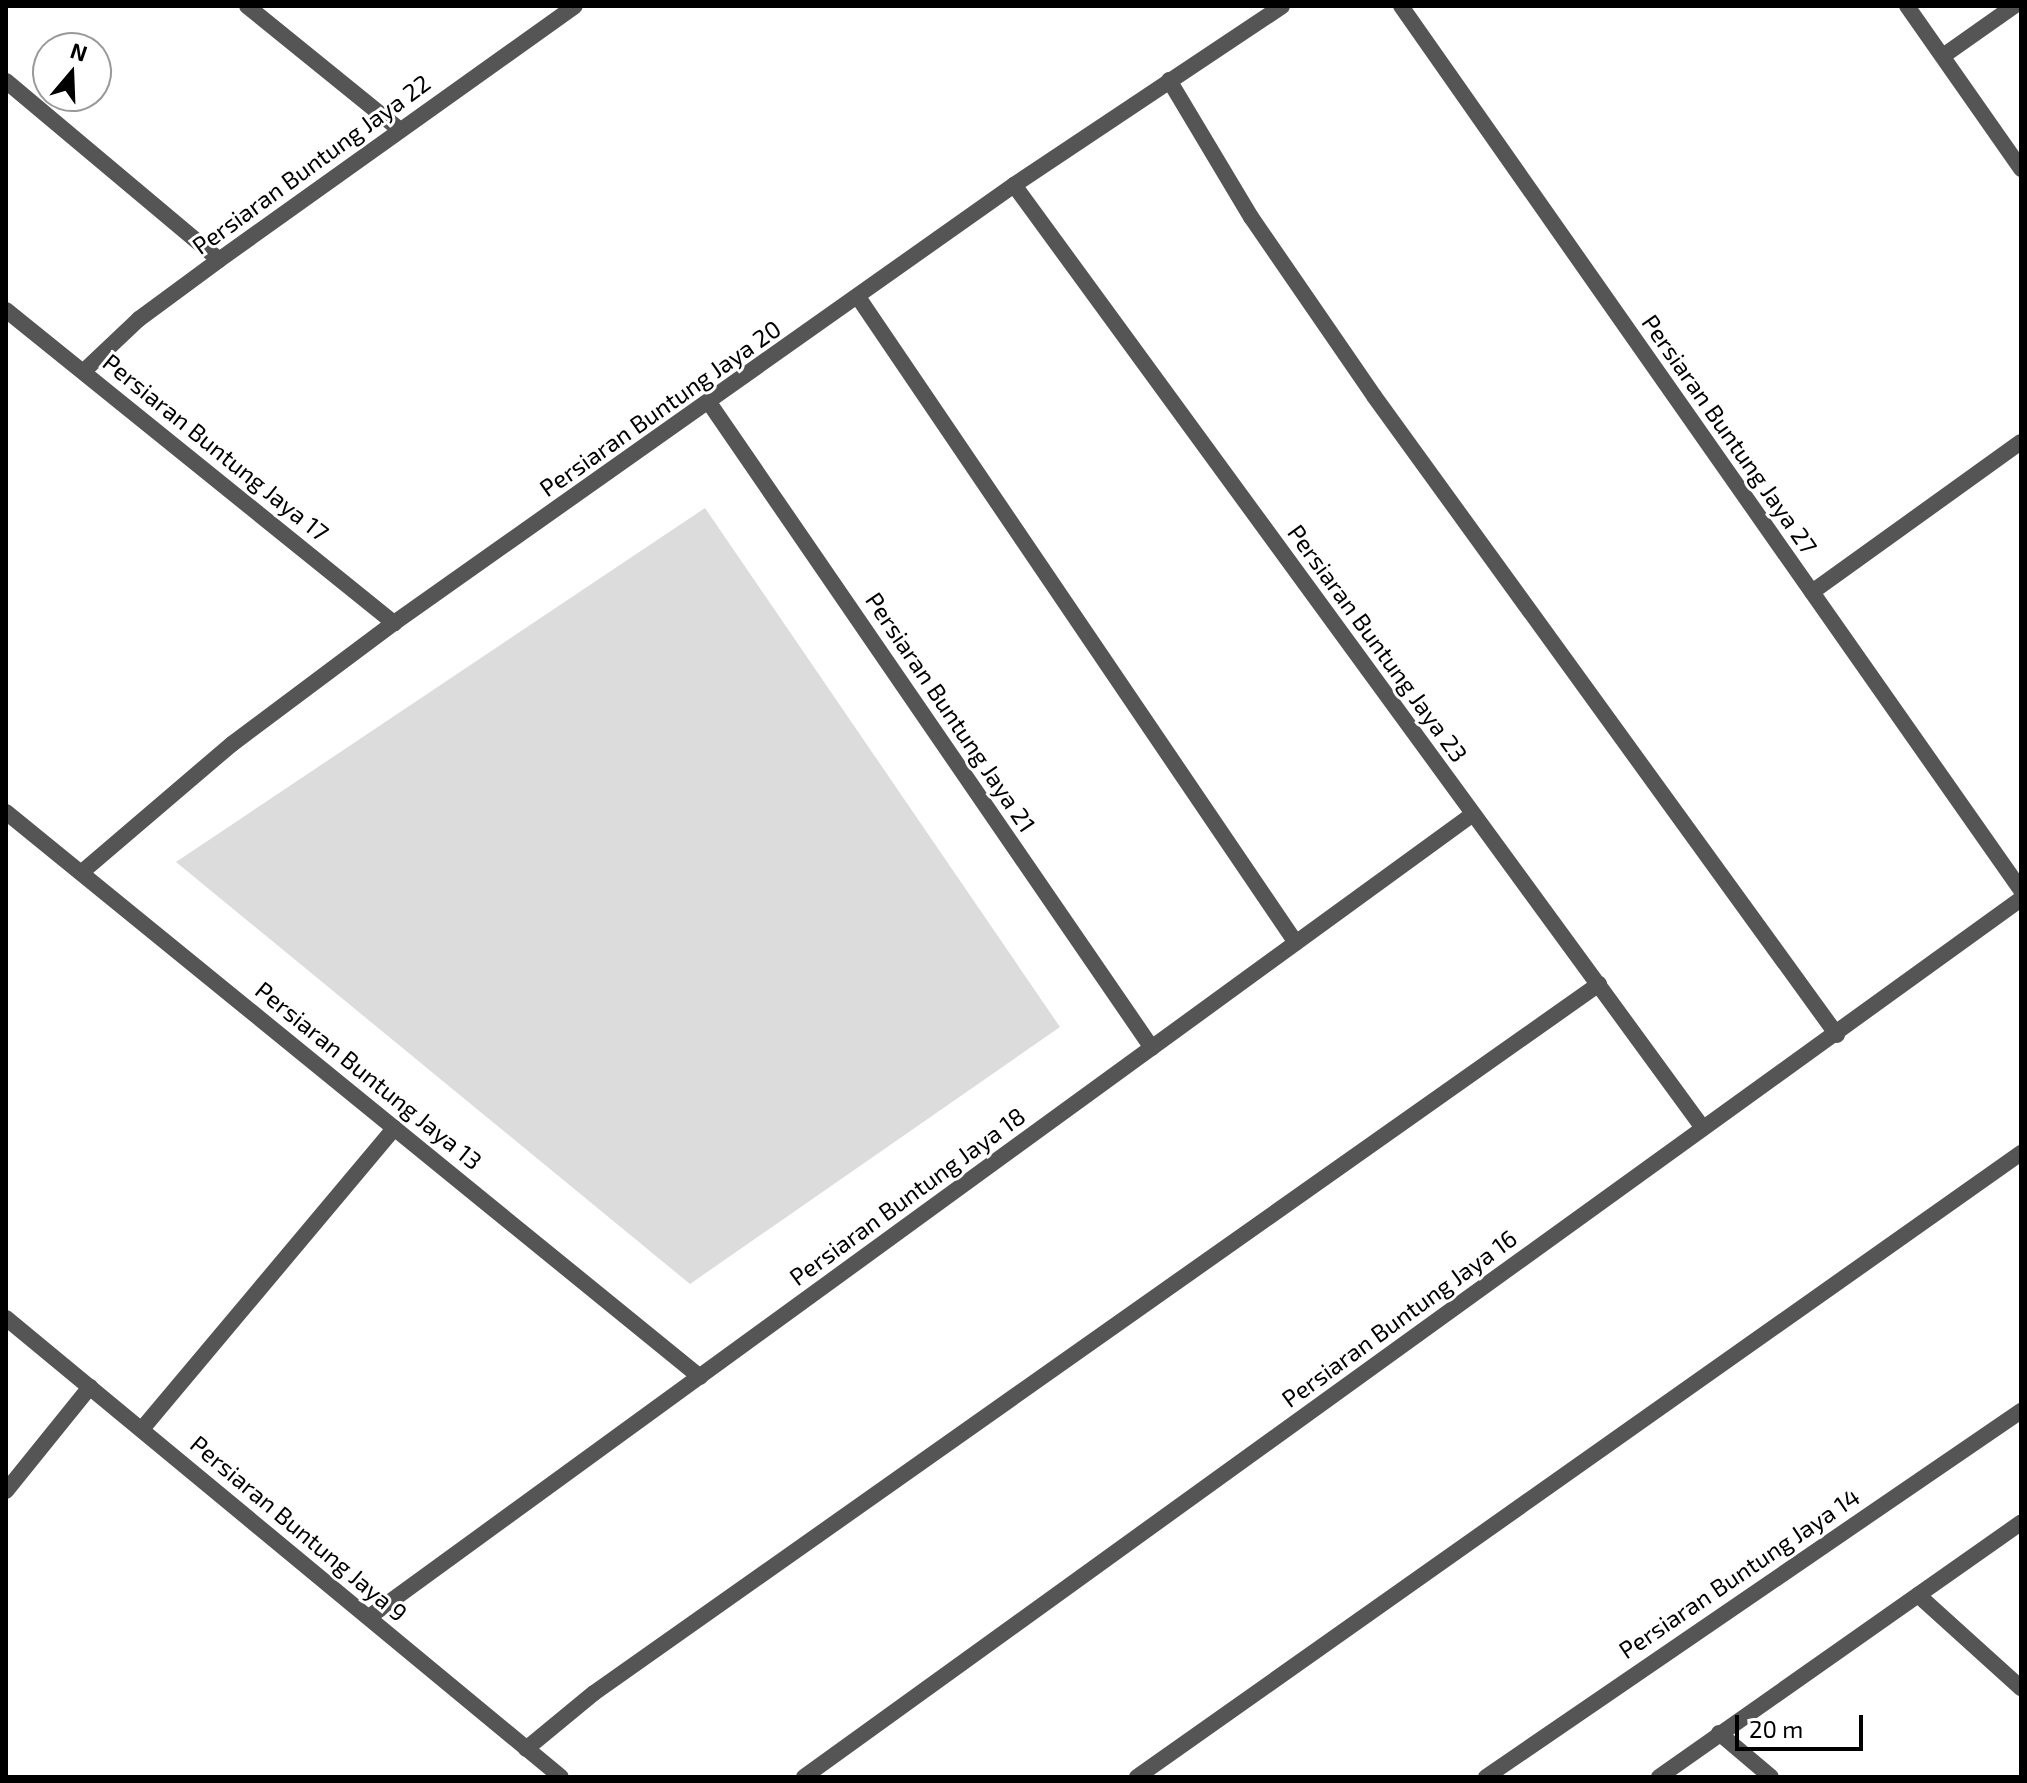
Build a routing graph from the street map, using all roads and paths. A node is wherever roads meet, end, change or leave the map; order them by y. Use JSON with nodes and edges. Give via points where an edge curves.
{"nodes":[{"id":1,"x":247,"y":6,"type":"edge"},
{"id":2,"x":575,"y":6,"type":"edge"},
{"id":3,"x":1282,"y":6,"type":"edge"},
{"id":4,"x":1401,"y":6,"type":"edge"},
{"id":5,"x":1907,"y":6,"type":"edge"},
{"id":6,"x":2014,"y":6,"type":"edge"},
{"id":7,"x":1943,"y":56,"type":"junction"},
{"id":8,"x":1169,"y":80,"type":"junction"},
{"id":9,"x":6,"y":81,"type":"edge"},
{"id":10,"x":400,"y":130,"type":"junction"},
{"id":11,"x":2021,"y":169,"type":"edge"},
{"id":12,"x":1014,"y":185,"type":"junction"},
{"id":13,"x":219,"y":260,"type":"junction"},
{"id":14,"x":858,"y":297,"type":"junction"},
{"id":15,"x":6,"y":310,"type":"edge"},
{"id":16,"x":84,"y":371,"type":"junction"},
{"id":17,"x":710,"y":404,"type":"junction"},
{"id":18,"x":2021,"y":442,"type":"edge"},
{"id":19,"x":1812,"y":592,"type":"junction"},
{"id":20,"x":394,"y":623,"type":"junction"},
{"id":21,"x":6,"y":812,"type":"edge"},
{"id":22,"x":1473,"y":814,"type":"junction"},
{"id":23,"x":82,"y":872,"type":"junction"},
{"id":24,"x":2021,"y":890,"type":"edge"},
{"id":25,"x":2021,"y":899,"type":"edge"},
{"id":26,"x":1296,"y":943,"type":"junction"},
{"id":27,"x":1599,"y":984,"type":"junction"},
{"id":28,"x":1837,"y":1035,"type":"junction"},
{"id":29,"x":1152,"y":1048,"type":"junction"},
{"id":30,"x":395,"y":1128,"type":"junction"},
{"id":31,"x":1703,"y":1128,"type":"junction"},
{"id":32,"x":2021,"y":1153,"type":"edge"},
{"id":33,"x":6,"y":1318,"type":"edge"},
{"id":34,"x":700,"y":1377,"type":"junction"},
{"id":35,"x":90,"y":1387,"type":"junction"},
{"id":36,"x":2021,"y":1411,"type":"edge"},
{"id":37,"x":142,"y":1429,"type":"junction"},
{"id":38,"x":6,"y":1491,"type":"edge"},
{"id":39,"x":2021,"y":1523,"type":"edge"},
{"id":40,"x":1918,"y":1595,"type":"junction"},
{"id":41,"x":369,"y":1617,"type":"junction"},
{"id":42,"x":2021,"y":1688,"type":"edge"},
{"id":43,"x":1719,"y":1733,"type":"junction"},
{"id":44,"x":526,"y":1749,"type":"junction"},
{"id":45,"x":561,"y":1777,"type":"edge"},
{"id":46,"x":804,"y":1777,"type":"edge"},
{"id":47,"x":1137,"y":1777,"type":"edge"},
{"id":48,"x":1486,"y":1777,"type":"edge"},
{"id":49,"x":1659,"y":1777,"type":"edge"},
{"id":50,"x":1771,"y":1777,"type":"edge"}],
"edges":[{"from":1,"to":10,"type":"street"},
{"from":2,"to":10,"type":"street","name":"Persiaran Buntung Jaya 22"},
{"from":3,"to":8,"type":"street","name":"Persiaran Buntung Jaya 20"},
{"from":4,"to":19,"type":"street","name":"Persiaran Buntung Jaya 27"},
{"from":5,"to":7,"type":"street"},
{"from":6,"to":7,"type":"street"},
{"from":7,"to":11,"type":"street"},
{"from":8,"to":12,"type":"street","name":"Persiaran Buntung Jaya 20"},
{"from":8,"to":28,"type":"street","via":[[1251,217],[1374,396]]},
{"from":9,"to":13,"type":"street"},
{"from":10,"to":13,"type":"street","name":"Persiaran Buntung Jaya 22"},
{"from":12,"to":14,"type":"street","name":"Persiaran Buntung Jaya 20"},
{"from":12,"to":22,"type":"street","name":"Persiaran Buntung Jaya 23"},
{"from":13,"to":16,"type":"street","name":"Persiaran Buntung Jaya 22","via":[[139,319]]},
{"from":14,"to":17,"type":"street","name":"Persiaran Buntung Jaya 20"},
{"from":14,"to":26,"type":"street"},
{"from":15,"to":16,"type":"street","name":"Persiaran Buntung Jaya 17"},
{"from":16,"to":20,"type":"street","name":"Persiaran Buntung Jaya 17"},
{"from":17,"to":20,"type":"street","name":"Persiaran Buntung Jaya 20"},
{"from":17,"to":29,"type":"street","name":"Persiaran Buntung Jaya 21"},
{"from":18,"to":19,"type":"street"},
{"from":19,"to":24,"type":"street","name":"Persiaran Buntung Jaya 27"},
{"from":20,"to":23,"type":"street","name":"Persiaran Buntung Jaya 20","via":[[232,744]]},
{"from":21,"to":23,"type":"street","name":"Persiaran Buntung Jaya 13"},
{"from":22,"to":26,"type":"street","name":"Persiaran Buntung Jaya 18"},
{"from":22,"to":27,"type":"street","name":"Persiaran Buntung Jaya 23"},
{"from":23,"to":30,"type":"street","name":"Persiaran Buntung Jaya 13"},
{"from":25,"to":28,"type":"street","name":"Persiaran Buntung Jaya 16"},
{"from":26,"to":29,"type":"street","name":"Persiaran Buntung Jaya 18"},
{"from":27,"to":31,"type":"street","name":"Persiaran Buntung Jaya 23"},
{"from":27,"to":44,"type":"street","via":[[594,1693]]},
{"from":28,"to":31,"type":"street","name":"Persiaran Buntung Jaya 16"},
{"from":29,"to":34,"type":"street","name":"Persiaran Buntung Jaya 18"},
{"from":30,"to":34,"type":"street","name":"Persiaran Buntung Jaya 13"},
{"from":30,"to":37,"type":"street"},
{"from":31,"to":46,"type":"street","name":"Persiaran Buntung Jaya 16"},
{"from":32,"to":47,"type":"street"},
{"from":33,"to":35,"type":"street","name":"Persiaran Buntung Jaya 9"},
{"from":34,"to":41,"type":"street","name":"Persiaran Buntung Jaya 18"},
{"from":35,"to":37,"type":"street","name":"Persiaran Buntung Jaya 9"},
{"from":35,"to":38,"type":"street"},
{"from":36,"to":48,"type":"street","name":"Persiaran Buntung Jaya 14"},
{"from":37,"to":41,"type":"street","name":"Persiaran Buntung Jaya 9"},
{"from":39,"to":40,"type":"street"},
{"from":40,"to":42,"type":"street"},
{"from":40,"to":43,"type":"street"},
{"from":41,"to":44,"type":"street","name":"Persiaran Buntung Jaya 9"},
{"from":43,"to":49,"type":"street"},
{"from":43,"to":50,"type":"street"},
{"from":44,"to":45,"type":"street","name":"Persiaran Buntung Jaya 9"}]}
